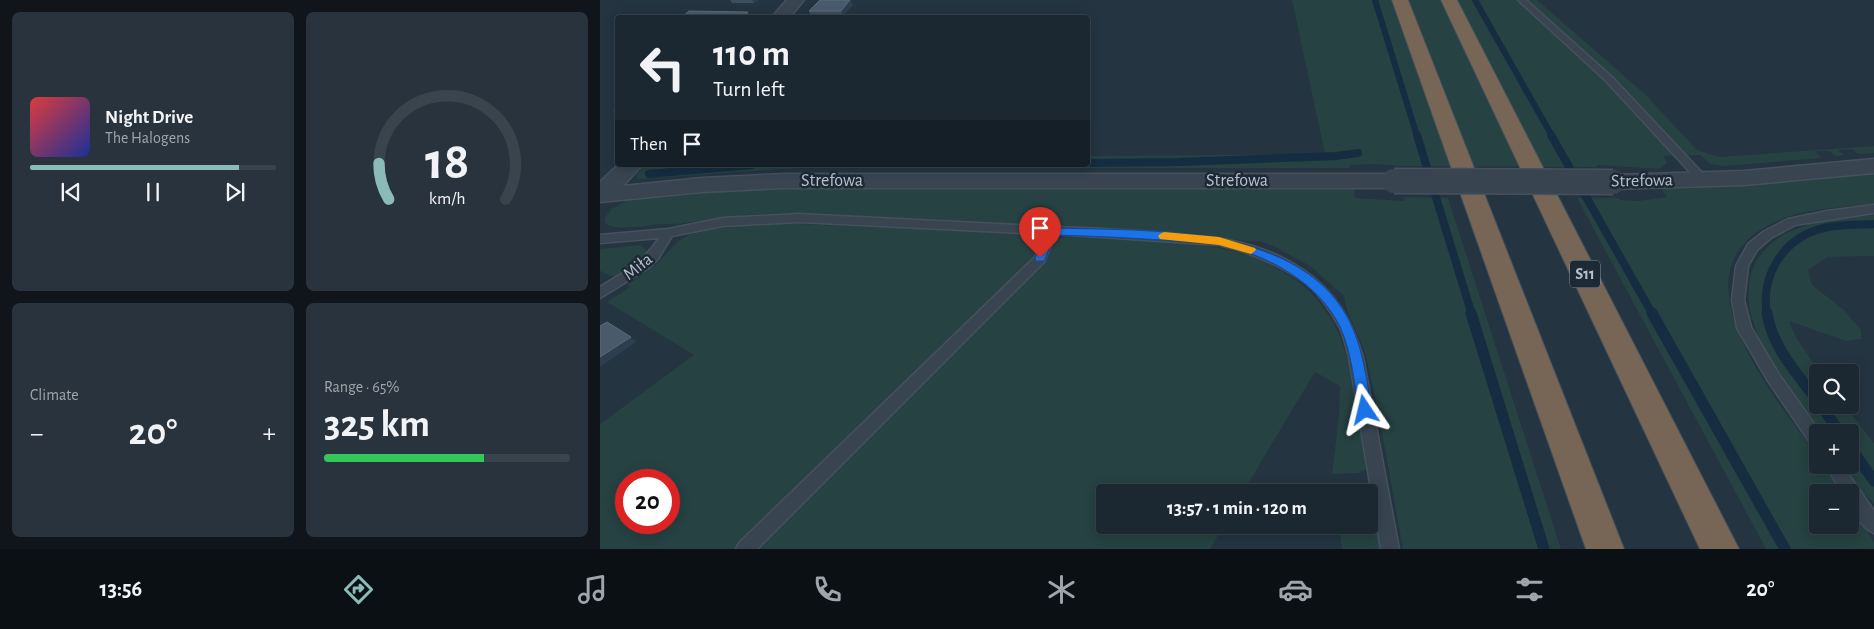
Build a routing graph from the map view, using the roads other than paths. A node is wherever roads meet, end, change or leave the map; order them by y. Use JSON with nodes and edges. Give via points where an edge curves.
{"nodes":[{"id":1,"x":796,"y":0,"type":"edge"},
{"id":2,"x":1400,"y":0,"type":"edge"},
{"id":3,"x":1449,"y":0,"type":"edge"},
{"id":4,"x":1522,"y":0,"type":"edge"},
{"id":5,"x":782,"y":15,"type":"edge"},
{"id":6,"x":1874,"y":166,"type":"edge"},
{"id":7,"x":629,"y":167,"type":"edge"},
{"id":8,"x":1703,"y":180,"type":"junction"},
{"id":9,"x":600,"y":195,"type":"edge"},
{"id":10,"x":1874,"y":209,"type":"edge"},
{"id":11,"x":1051,"y":231,"type":"junction"},
{"id":12,"x":668,"y":233,"type":"junction"},
{"id":13,"x":600,"y":239,"type":"edge"},
{"id":14,"x":600,"y":293,"type":"edge"},
{"id":15,"x":1809,"y":429,"type":"edge"},
{"id":16,"x":1840,"y":474,"type":"edge"},
{"id":17,"x":1874,"y":525,"type":"edge"},
{"id":18,"x":745,"y":549,"type":"edge"},
{"id":19,"x":1390,"y":549,"type":"edge"},
{"id":20,"x":1605,"y":549,"type":"edge"},
{"id":21,"x":1720,"y":549,"type":"edge"}],
"edges":[{"from":1,"to":5,"type":"street"},
{"from":2,"to":20,"type":"highway"},
{"from":3,"to":21,"type":"highway","number":"S11"},
{"from":4,"to":8,"type":"lane","via":[[1609,79]]},
{"from":6,"to":8,"type":"street","name":"Strefowa"},
{"from":7,"to":9,"type":"street"},
{"from":8,"to":9,"type":"street","name":"Strefowa","bridge":true,"via":[[784,181]]},
{"from":10,"to":15,"type":"lane","via":[[1792,222],[1752,247],[1742,266],[1738,300],[1744,328],[1772,377]]},
{"from":11,"to":12,"type":"lane","via":[[799,218],[723,222]]},
{"from":11,"to":18,"type":"lane","via":[[1040,258]]},
{"from":11,"to":19,"type":"lane","via":[[1219,241],[1241,246],[1273,260],[1297,272],[1322,291],[1347,328],[1356,356]]},
{"from":12,"to":13,"type":"lane"},
{"from":12,"to":14,"type":"lane","name":"Miła","via":[[645,264]]},
{"from":16,"to":17,"type":"lane"}]}
